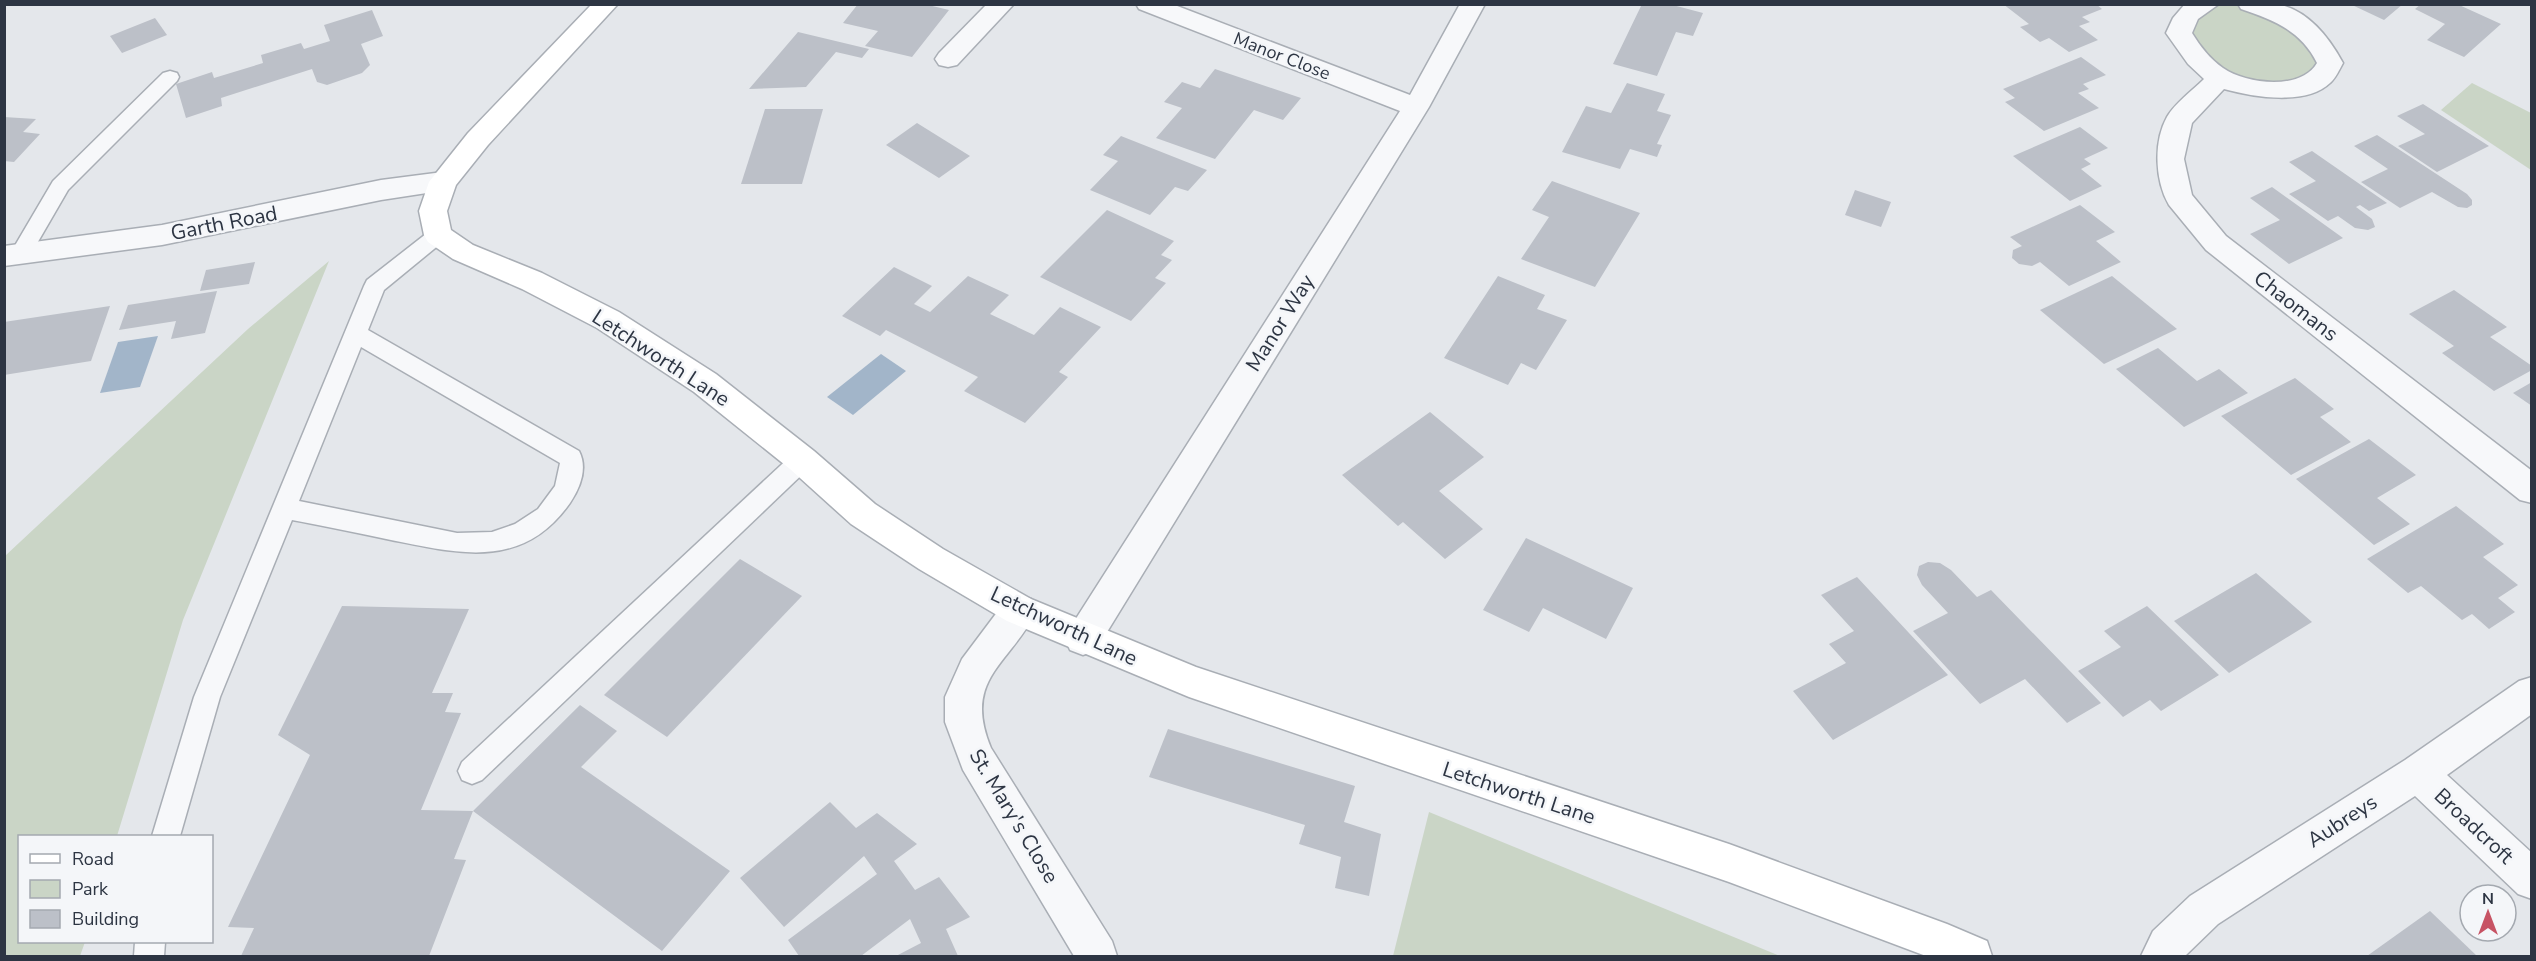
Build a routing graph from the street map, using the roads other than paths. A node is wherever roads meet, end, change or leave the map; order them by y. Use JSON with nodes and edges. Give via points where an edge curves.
{"nodes":[{"id":1,"x":606,"y":4,"type":"edge"},
{"id":2,"x":1002,"y":4,"type":"edge"},
{"id":3,"x":1148,"y":4,"type":"edge"},
{"id":4,"x":1473,"y":4,"type":"edge"},
{"id":5,"x":2207,"y":4,"type":"edge"},
{"id":6,"x":2250,"y":4,"type":"edge"},
{"id":7,"x":948,"y":59,"type":"dead end"},
{"id":8,"x":170,"y":77,"type":"dead end"},
{"id":9,"x":2220,"y":78,"type":"junction"},
{"id":10,"x":1416,"y":107,"type":"junction"},
{"id":11,"x":443,"y":182,"type":"junction"},
{"id":12,"x":438,"y":236,"type":"junction"},
{"id":13,"x":13,"y":255,"type":"edge"},
{"id":14,"x":356,"y":334,"type":"junction"},
{"id":15,"x":802,"y":460,"type":"junction"},
{"id":16,"x":2532,"y":490,"type":"edge"},
{"id":17,"x":285,"y":508,"type":"junction"},
{"id":18,"x":1018,"y":610,"type":"junction"},
{"id":19,"x":1083,"y":639,"type":"junction"},
{"id":20,"x":2532,"y":693,"type":"edge"},
{"id":21,"x":472,"y":771,"type":"dead end"},
{"id":22,"x":2418,"y":773,"type":"junction"},
{"id":23,"x":167,"y":835,"type":"edge"},
{"id":24,"x":2532,"y":880,"type":"edge"},
{"id":25,"x":1096,"y":957,"type":"edge"},
{"id":26,"x":1972,"y":957,"type":"edge"},
{"id":27,"x":2161,"y":957,"type":"edge"}],
"edges":[{"from":1,"to":11,"type":"street","via":[[478,139]]},
{"from":2,"to":7,"type":"street"},
{"from":3,"to":10,"type":"street","name":"Manor Close"},
{"from":4,"to":10,"type":"street","name":"Manor Way"},
{"from":5,"to":9,"type":"street","via":[[2196,7],[2185,17],[2179,33],[2194,56]]},
{"from":6,"to":9,"type":"street","via":[[2306,28],[2321,43],[2330,63],[2319,79],[2300,87],[2273,90]]},
{"from":8,"to":13,"type":"lane","via":[[60,186]]},
{"from":9,"to":16,"type":"street","name":"Chaomans","via":[[2179,120],[2170,159],[2179,198],[2216,243]]},
{"from":10,"to":19,"type":"street","name":"Manor Way"},
{"from":11,"to":12,"type":"street","via":[[433,211]]},
{"from":11,"to":13,"type":"street","name":"Garth Road","via":[[381,190],[162,236]]},
{"from":12,"to":14,"type":"lane","via":[[375,286]]},
{"from":12,"to":15,"type":"street","name":"Letchworth Lane","via":[[463,252],[532,281],[608,320],[705,383]]},
{"from":14,"to":17,"type":"lane"},
{"from":14,"to":17,"type":"lane","via":[[571,458],[566,489],[547,516],[523,532],[492,542],[457,543]]},
{"from":15,"to":18,"type":"street","name":"Letchworth Lane","via":[[863,514]]},
{"from":15,"to":21,"type":"lane"},
{"from":17,"to":23,"type":"lane","via":[[207,698]]},
{"from":18,"to":19,"type":"street","name":"Letchworth Lane"},
{"from":18,"to":25,"type":"street","name":"St. Mary's Close","via":[[964,693],[966,734],[976,758]]},
{"from":19,"to":26,"type":"street","name":"Letchworth Lane","via":[[1189,681],[1730,863],[1947,944]]},
{"from":20,"to":22,"type":"street","name":"Aubreys"},
{"from":22,"to":24,"type":"street","name":"Broadcroft"},
{"from":22,"to":27,"type":"street","name":"Aubreys","via":[[2204,910],[2167,945]]}]}
